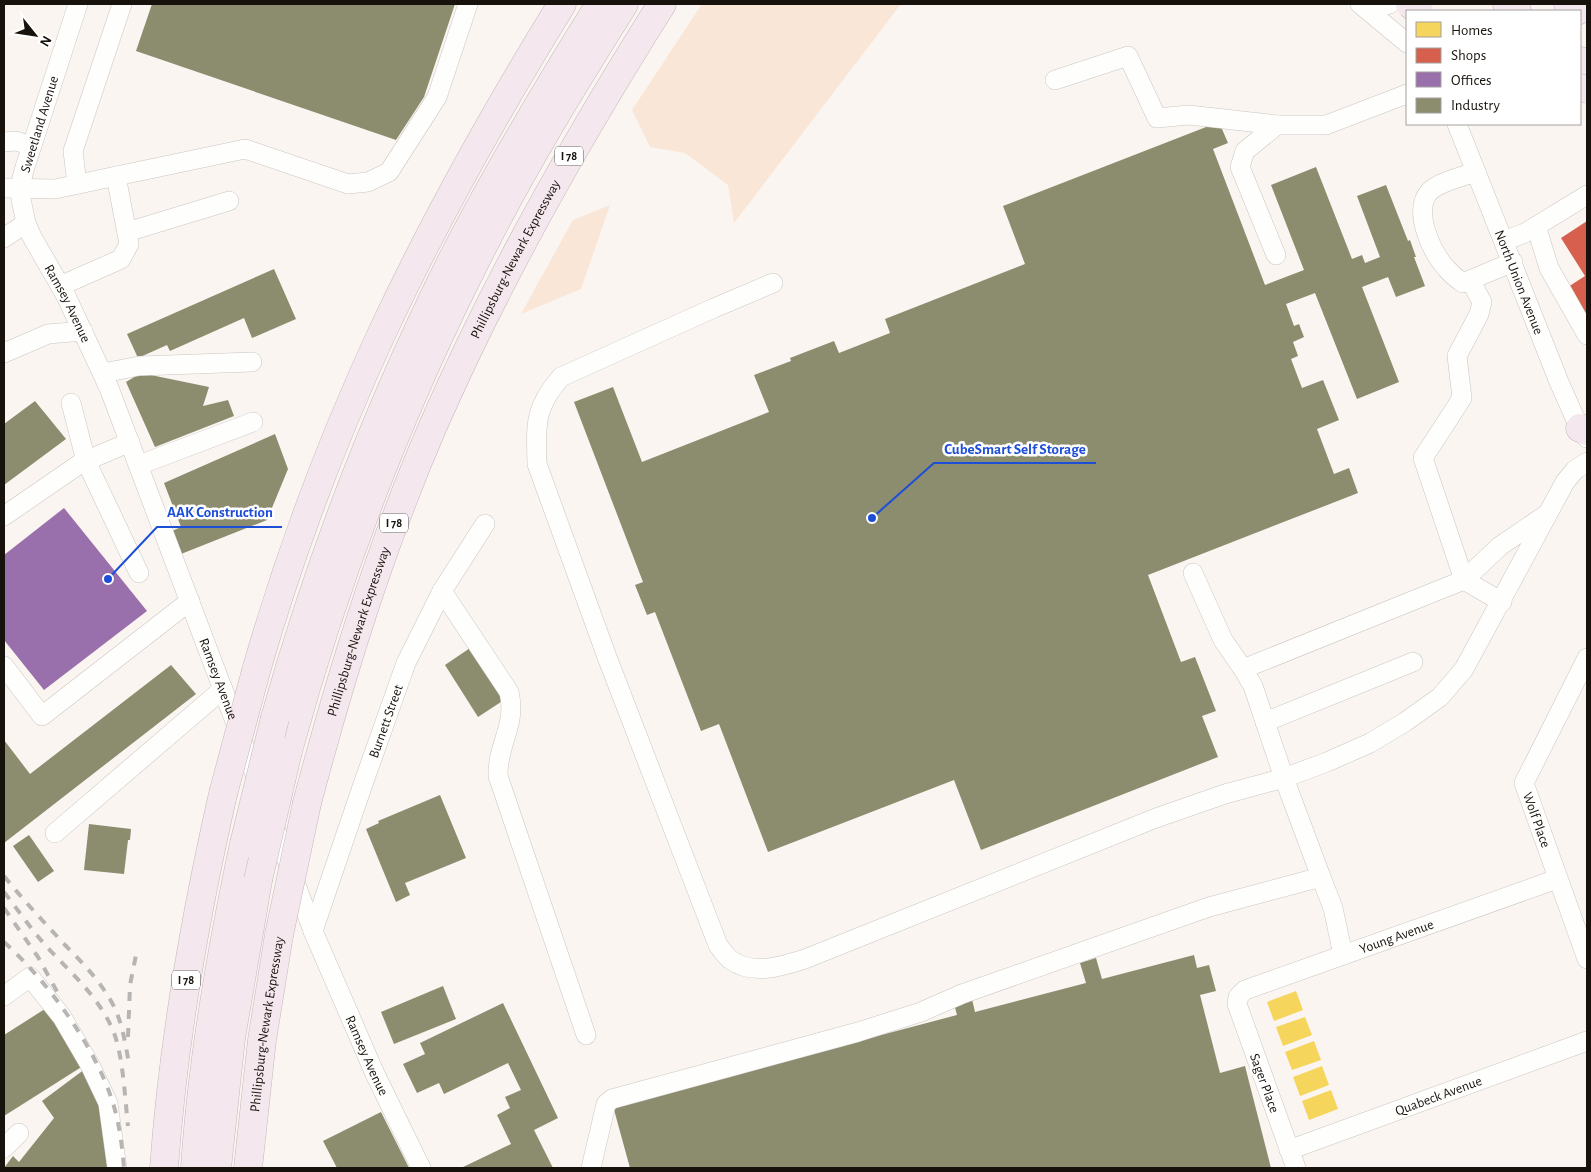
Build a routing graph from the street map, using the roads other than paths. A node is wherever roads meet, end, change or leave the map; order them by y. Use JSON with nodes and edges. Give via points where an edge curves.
{"nodes":[{"id":1,"x":78,"y":4,"type":"edge"},
{"id":2,"x":122,"y":4,"type":"edge"},
{"id":3,"x":468,"y":4,"type":"edge"},
{"id":4,"x":540,"y":4,"type":"edge"},
{"id":5,"x":562,"y":4,"type":"edge"},
{"id":6,"x":600,"y":4,"type":"edge"},
{"id":7,"x":624,"y":4,"type":"edge"},
{"id":8,"x":662,"y":4,"type":"edge"},
{"id":9,"x":1362,"y":4,"type":"edge"},
{"id":10,"x":1390,"y":4,"type":"edge"},
{"id":11,"x":1406,"y":42,"type":"edge"},
{"id":12,"x":1055,"y":80,"type":"dead end"},
{"id":13,"x":1406,"y":94,"type":"edge"},
{"id":14,"x":500,"y":107,"type":"junction"},
{"id":15,"x":1277,"y":125,"type":"junction"},
{"id":16,"x":1457,"y":125,"type":"edge"},
{"id":17,"x":4,"y":142,"type":"edge"},
{"id":18,"x":32,"y":146,"type":"junction"},
{"id":19,"x":1476,"y":172,"type":"junction"},
{"id":20,"x":116,"y":176,"type":"junction"},
{"id":21,"x":77,"y":184,"type":"junction"},
{"id":22,"x":12,"y":188,"type":"edge"},
{"id":23,"x":1585,"y":196,"type":"edge"},
{"id":24,"x":229,"y":201,"type":"dead end"},
{"id":25,"x":26,"y":223,"type":"junction"},
{"id":26,"x":1536,"y":226,"type":"junction"},
{"id":27,"x":127,"y":232,"type":"junction"},
{"id":28,"x":4,"y":238,"type":"edge"},
{"id":29,"x":1504,"y":241,"type":"junction"},
{"id":30,"x":1276,"y":255,"type":"dead end"},
{"id":31,"x":1513,"y":262,"type":"junction"},
{"id":32,"x":1470,"y":280,"type":"junction"},
{"id":33,"x":773,"y":283,"type":"dead end"},
{"id":34,"x":60,"y":286,"type":"junction"},
{"id":35,"x":83,"y":331,"type":"junction"},
{"id":36,"x":1587,"y":335,"type":"edge"},
{"id":37,"x":4,"y":353,"type":"edge"},
{"id":38,"x":252,"y":362,"type":"dead end"},
{"id":39,"x":103,"y":374,"type":"junction"},
{"id":40,"x":71,"y":403,"type":"dead end"},
{"id":41,"x":253,"y":422,"type":"dead end"},
{"id":42,"x":1585,"y":432,"type":"edge"},
{"id":43,"x":130,"y":442,"type":"junction"},
{"id":44,"x":86,"y":461,"type":"junction"},
{"id":45,"x":1587,"y":462,"type":"edge"},
{"id":46,"x":139,"y":465,"type":"junction"},
{"id":47,"x":1549,"y":513,"type":"junction"},
{"id":48,"x":4,"y":516,"type":"edge"},
{"id":49,"x":485,"y":524,"type":"dead end"},
{"id":50,"x":1193,"y":572,"type":"dead end"},
{"id":51,"x":139,"y":573,"type":"dead end"},
{"id":52,"x":1464,"y":580,"type":"junction"},
{"id":53,"x":442,"y":591,"type":"junction"},
{"id":54,"x":190,"y":601,"type":"junction"},
{"id":55,"x":1502,"y":602,"type":"junction"},
{"id":56,"x":1587,"y":658,"type":"edge"},
{"id":57,"x":1413,"y":662,"type":"dead end"},
{"id":58,"x":4,"y":666,"type":"edge"},
{"id":59,"x":1244,"y":669,"type":"junction"},
{"id":60,"x":223,"y":689,"type":"junction"},
{"id":61,"x":1264,"y":722,"type":"junction"},
{"id":62,"x":1284,"y":778,"type":"junction"},
{"id":63,"x":55,"y":833,"type":"dead end"},
{"id":64,"x":1321,"y":876,"type":"junction"},
{"id":65,"x":1557,"y":878,"type":"junction"},
{"id":66,"x":313,"y":931,"type":"junction"},
{"id":67,"x":1343,"y":955,"type":"junction"},
{"id":68,"x":1587,"y":959,"type":"edge"},
{"id":69,"x":4,"y":996,"type":"edge"},
{"id":70,"x":1238,"y":997,"type":"joint"},
{"id":71,"x":586,"y":1035,"type":"dead end"},
{"id":72,"x":1587,"y":1042,"type":"edge"},
{"id":73,"x":19,"y":1133,"type":"dead end"},
{"id":74,"x":4,"y":1148,"type":"edge"},
{"id":75,"x":1289,"y":1150,"type":"junction"},
{"id":76,"x":117,"y":1168,"type":"edge"},
{"id":77,"x":164,"y":1168,"type":"edge"},
{"id":78,"x":195,"y":1168,"type":"edge"},
{"id":79,"x":217,"y":1168,"type":"edge"},
{"id":80,"x":248,"y":1168,"type":"edge"},
{"id":81,"x":421,"y":1168,"type":"edge"},
{"id":82,"x":592,"y":1168,"type":"edge"},
{"id":83,"x":1296,"y":1168,"type":"edge"}],
"edges":[{"from":1,"to":18,"type":"street","name":"Sweetland Avenue"},
{"from":2,"to":21,"type":"street","via":[[73,151]]},
{"from":3,"to":20,"type":"street","via":[[437,97],[397,162],[378,178],[348,184],[245,149]]},
{"from":4,"to":14,"type":"highway","via":[[514,50]]},
{"from":5,"to":14,"type":"highway","number":"I 78"},
{"from":6,"to":78,"type":"highway","number":"I 78","bridge":true,"via":[[542,98],[451,263],[401,368],[320,572],[275,718],[232,900],[214,1004]]},
{"from":7,"to":79,"type":"highway","number":"I 78","bridge":true,"via":[[531,158],[479,253],[403,416],[364,513],[318,645],[288,751],[258,880],[231,1038]]},
{"from":8,"to":80,"type":"highway","name":"Phillipsburg-Newark Expressway","number":"I 78","bridge":true,"via":[[566,160],[514,255],[450,388],[393,525],[345,666],[307,803],[279,935],[262,1040]]},
{"from":9,"to":10,"type":"street"},
{"from":9,"to":11,"type":"street"},
{"from":12,"to":15,"type":"street","via":[[1128,56],[1157,118],[1189,115]]},
{"from":13,"to":15,"type":"street","via":[[1326,125]]},
{"from":14,"to":77,"type":"highway","number":"I 78","bridge":true,"via":[[411,272],[362,377],[318,483],[284,582],[256,671],[202,893],[183,997]]},
{"from":15,"to":30,"type":"street","via":[[1245,152],[1240,167]]},
{"from":16,"to":19,"type":"street","name":"North Union Avenue"},
{"from":17,"to":18,"type":"street","via":[[16,141]]},
{"from":18,"to":22,"type":"street","name":"Sweetland Avenue","via":[[22,178]]},
{"from":19,"to":29,"type":"street","name":"North Union Avenue"},
{"from":19,"to":32,"type":"street","via":[[1434,187],[1425,198],[1423,208],[1427,234],[1439,259],[1463,283]]},
{"from":20,"to":21,"type":"street"},
{"from":20,"to":27,"type":"street"},
{"from":21,"to":22,"type":"street","via":[[55,189]]},
{"from":22,"to":25,"type":"street","name":"Ramsey Avenue","via":[[21,199]]},
{"from":23,"to":26,"type":"street"},
{"from":24,"to":27,"type":"street"},
{"from":25,"to":28,"type":"street"},
{"from":25,"to":34,"type":"street","name":"Ramsey Avenue"},
{"from":26,"to":29,"type":"street"},
{"from":26,"to":36,"type":"street","via":[[1549,268]]},
{"from":27,"to":34,"type":"street","via":[[129,244],[121,259]]},
{"from":29,"to":31,"type":"street","name":"North Union Avenue"},
{"from":31,"to":32,"type":"street"},
{"from":31,"to":42,"type":"street","name":"North Union Avenue","via":[[1562,389]]},
{"from":32,"to":52,"type":"street","via":[[1482,302],[1457,356],[1462,398],[1423,458]]},
{"from":33,"to":62,"type":"street","via":[[562,377],[549,391],[538,412],[536,437],[536,464],[607,658],[718,945],[731,960],[745,967],[766,968],[795,962],[1148,821],[1225,794]]},
{"from":34,"to":35,"type":"street","name":"Ramsey Avenue"},
{"from":35,"to":37,"type":"street","via":[[48,334]]},
{"from":35,"to":39,"type":"street","name":"Ramsey Avenue"},
{"from":38,"to":39,"type":"street","via":[[139,366]]},
{"from":39,"to":43,"type":"street","name":"Ramsey Avenue"},
{"from":40,"to":44,"type":"street"},
{"from":41,"to":46,"type":"street"},
{"from":43,"to":44,"type":"street"},
{"from":43,"to":46,"type":"street","name":"Ramsey Avenue"},
{"from":44,"to":48,"type":"street"},
{"from":44,"to":51,"type":"street"},
{"from":45,"to":47,"type":"street","via":[[1570,476]]},
{"from":46,"to":54,"type":"street","name":"Ramsey Avenue"},
{"from":47,"to":52,"type":"street","via":[[1500,546]]},
{"from":47,"to":55,"type":"street"},
{"from":49,"to":53,"type":"street","name":"Burnett Street"},
{"from":50,"to":59,"type":"street","via":[[1223,640]]},
{"from":52,"to":55,"type":"street"},
{"from":52,"to":59,"type":"street"},
{"from":53,"to":66,"type":"street","name":"Burnett Street","via":[[406,663]]},
{"from":53,"to":71,"type":"street","via":[[509,692],[511,724],[498,763],[498,776]]},
{"from":54,"to":58,"type":"street","via":[[42,716]]},
{"from":54,"to":60,"type":"street","name":"Ramsey Avenue"},
{"from":55,"to":62,"type":"street","via":[[1464,669],[1440,698],[1370,743]]},
{"from":56,"to":65,"type":"street","name":"Wolf Place","via":[[1524,783]]},
{"from":57,"to":61,"type":"street"},
{"from":59,"to":61,"type":"street"},
{"from":60,"to":63,"type":"street"},
{"from":60,"to":66,"type":"street","name":"Ramsey Avenue"},
{"from":61,"to":62,"type":"street"},
{"from":62,"to":64,"type":"street"},
{"from":64,"to":67,"type":"street","via":[[1333,908]]},
{"from":64,"to":82,"type":"street","via":[[1209,907],[858,1032],[612,1099],[606,1104]]},
{"from":65,"to":67,"type":"street","name":"Young Avenue"},
{"from":65,"to":68,"type":"street","name":"Wolf Place"},
{"from":66,"to":81,"type":"street","name":"Ramsey Avenue","via":[[375,1074]]},
{"from":67,"to":70,"type":"street","name":"Young Avenue","via":[[1245,990]]},
{"from":69,"to":76,"type":"street","via":[[30,978],[62,1017],[108,1103]]},
{"from":70,"to":75,"type":"street","name":"Sager Place","via":[[1237,1004]]},
{"from":72,"to":75,"type":"street","name":"Quabeck Avenue"},
{"from":73,"to":74,"type":"street"},
{"from":75,"to":83,"type":"street","name":"Sager Place"}]}
